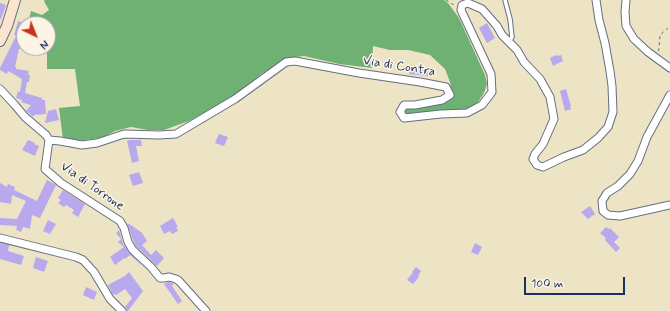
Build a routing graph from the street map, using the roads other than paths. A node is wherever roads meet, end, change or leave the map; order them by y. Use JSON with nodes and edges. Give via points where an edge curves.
{"nodes":[{"id":1,"x":15,"y":0,"type":"edge"},
{"id":2,"x":505,"y":0,"type":"edge"},
{"id":3,"x":596,"y":0,"type":"edge"},
{"id":4,"x":626,"y":0,"type":"edge"},
{"id":5,"x":0,"y":41,"type":"edge"},
{"id":6,"x":509,"y":42,"type":"junction"},
{"id":7,"x":670,"y":68,"type":"edge"},
{"id":8,"x":0,"y":89,"type":"edge"},
{"id":9,"x":670,"y":95,"type":"edge"},
{"id":10,"x":49,"y":140,"type":"junction"},
{"id":11,"x":670,"y":205,"type":"edge"},
{"id":12,"x":0,"y":238,"type":"edge"},
{"id":13,"x":122,"y":311,"type":"edge"},
{"id":14,"x":206,"y":311,"type":"edge"}],
"edges":[{"from":1,"to":5,"type":"street"},
{"from":2,"to":6,"type":"lane","via":[[512,37]]},
{"from":3,"to":6,"type":"street","via":[[611,79],[613,112],[608,127],[583,150],[543,167],[536,165],[533,159],[554,119],[550,97],[540,79]]},
{"from":4,"to":7,"type":"street","via":[[626,26],[634,39]]},
{"from":6,"to":10,"type":"street","name":"Via di Contra","via":[[482,9],[468,2],[462,5],[461,10],[491,74],[492,92],[482,105],[467,113],[404,118],[400,112],[404,105],[442,100],[450,95],[446,87],[286,62],[235,99],[176,134],[124,134],[82,145]]},
{"from":8,"to":10,"type":"street"},
{"from":9,"to":11,"type":"street","via":[[630,174],[602,201],[603,211],[608,215],[620,216]]},
{"from":10,"to":14,"type":"street","name":"Via di Torrone","via":[[45,169],[66,186],[120,221],[132,249],[160,278],[169,277],[180,281]]},
{"from":12,"to":13,"type":"street","via":[[83,260],[94,272],[110,299]]}]}
